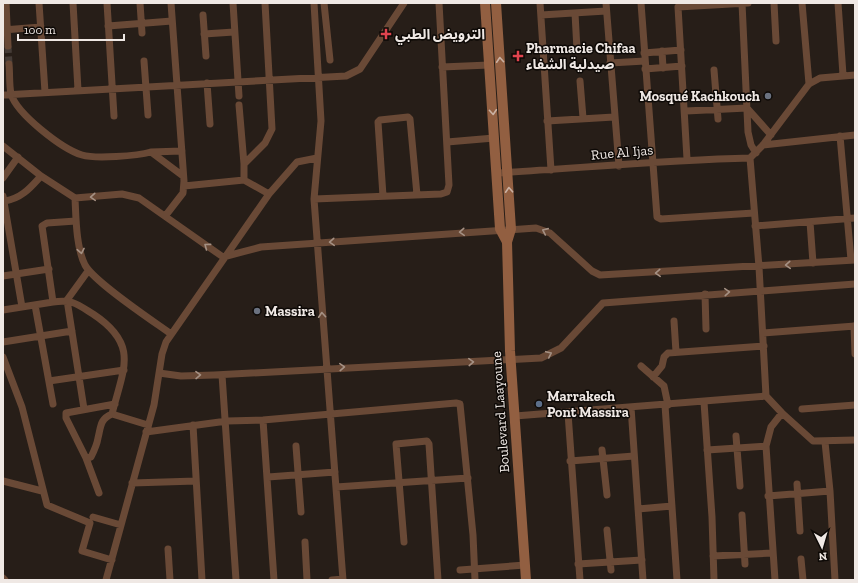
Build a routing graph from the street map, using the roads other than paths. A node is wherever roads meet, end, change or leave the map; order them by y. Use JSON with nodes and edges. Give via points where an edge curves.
{"nodes":[{"id":1,"x":6,"y":3,"type":"edge"},
{"id":2,"x":39,"y":3,"type":"edge"},
{"id":3,"x":73,"y":3,"type":"edge"},
{"id":4,"x":107,"y":3,"type":"edge"},
{"id":5,"x":140,"y":3,"type":"edge"},
{"id":6,"x":171,"y":3,"type":"edge"},
{"id":7,"x":233,"y":3,"type":"edge"},
{"id":8,"x":265,"y":3,"type":"edge"},
{"id":9,"x":314,"y":3,"type":"edge"},
{"id":10,"x":324,"y":3,"type":"edge"},
{"id":11,"x":404,"y":3,"type":"edge"},
{"id":12,"x":439,"y":3,"type":"edge"},
{"id":13,"x":485,"y":3,"type":"edge"},
{"id":14,"x":496,"y":3,"type":"edge"},
{"id":15,"x":540,"y":3,"type":"edge"},
{"id":16,"x":606,"y":3,"type":"edge"},
{"id":17,"x":641,"y":3,"type":"edge"},
{"id":18,"x":742,"y":3,"type":"edge"},
{"id":19,"x":748,"y":3,"type":"edge"},
{"id":20,"x":774,"y":3,"type":"edge"},
{"id":21,"x":802,"y":3,"type":"edge"},
{"id":22,"x":838,"y":3,"type":"edge"},
{"id":23,"x":678,"y":5,"type":"edge"},
{"id":24,"x":606,"y":11,"type":"junction"},
{"id":25,"x":575,"y":13,"type":"junction"},
{"id":26,"x":203,"y":15,"type":"dead end"},
{"id":27,"x":541,"y":15,"type":"junction"},
{"id":28,"x":172,"y":21,"type":"junction"},
{"id":29,"x":141,"y":23,"type":"junction"},
{"id":30,"x":108,"y":26,"type":"junction"},
{"id":31,"x":41,"y":27,"type":"junction"},
{"id":32,"x":5,"y":30,"type":"edge"},
{"id":33,"x":234,"y":32,"type":"junction"},
{"id":34,"x":142,"y":33,"type":"dead end"},
{"id":35,"x":204,"y":34,"type":"junction"},
{"id":36,"x":776,"y":41,"type":"dead end"},
{"id":37,"x":8,"y":46,"type":"tunnel mouth"},
{"id":38,"x":578,"y":50,"type":"dead end"},
{"id":39,"x":681,"y":50,"type":"junction"},
{"id":40,"x":662,"y":52,"type":"junction"},
{"id":41,"x":644,"y":53,"type":"junction"},
{"id":42,"x":206,"y":56,"type":"dead end"},
{"id":43,"x":330,"y":60,"type":"dead end"},
{"id":44,"x":144,"y":61,"type":"dead end"},
{"id":45,"x":645,"y":61,"type":"junction"},
{"id":46,"x":610,"y":63,"type":"junction"},
{"id":47,"x":9,"y":64,"type":"tunnel mouth"},
{"id":48,"x":489,"y":65,"type":"junction"},
{"id":49,"x":682,"y":66,"type":"junction"},
{"id":50,"x":442,"y":67,"type":"junction"},
{"id":51,"x":663,"y":68,"type":"junction"},
{"id":52,"x":645,"y":69,"type":"junction"},
{"id":53,"x":714,"y":70,"type":"dead end"},
{"id":54,"x":843,"y":75,"type":"junction"},
{"id":55,"x":855,"y":75,"type":"edge"},
{"id":56,"x":318,"y":76,"type":"junction"},
{"id":57,"x":269,"y":79,"type":"junction"},
{"id":58,"x":237,"y":81,"type":"junction"},
{"id":59,"x":580,"y":81,"type":"dead end"},
{"id":60,"x":207,"y":83,"type":"junction"},
{"id":61,"x":810,"y":84,"type":"junction"},
{"id":62,"x":177,"y":85,"type":"junction"},
{"id":63,"x":147,"y":87,"type":"junction"},
{"id":64,"x":113,"y":88,"type":"junction"},
{"id":65,"x":78,"y":90,"type":"junction"},
{"id":66,"x":45,"y":92,"type":"junction"},
{"id":67,"x":12,"y":94,"type":"junction"},
{"id":68,"x":3,"y":95,"type":"edge"},
{"id":69,"x":239,"y":96,"type":"dead end"},
{"id":70,"x":239,"y":105,"type":"dead end"},
{"id":71,"x":747,"y":108,"type":"junction"},
{"id":72,"x":716,"y":109,"type":"junction"},
{"id":73,"x":686,"y":111,"type":"junction"},
{"id":74,"x":148,"y":115,"type":"dead end"},
{"id":75,"x":114,"y":116,"type":"dead end"},
{"id":76,"x":614,"y":117,"type":"junction"},
{"id":77,"x":583,"y":118,"type":"junction"},
{"id":78,"x":718,"y":119,"type":"dead end"},
{"id":79,"x":547,"y":121,"type":"junction"},
{"id":80,"x":210,"y":124,"type":"dead end"},
{"id":81,"x":771,"y":135,"type":"junction"},
{"id":82,"x":855,"y":135,"type":"edge"},
{"id":83,"x":840,"y":136,"type":"junction"},
{"id":84,"x":494,"y":138,"type":"junction"},
{"id":85,"x":447,"y":142,"type":"junction"},
{"id":86,"x":764,"y":145,"type":"junction"},
{"id":87,"x":3,"y":146,"type":"edge"},
{"id":88,"x":182,"y":151,"type":"junction"},
{"id":89,"x":151,"y":152,"type":"junction"},
{"id":90,"x":753,"y":156,"type":"junction"},
{"id":91,"x":18,"y":157,"type":"junction"},
{"id":92,"x":317,"y":158,"type":"junction"},
{"id":93,"x":687,"y":159,"type":"junction"},
{"id":94,"x":653,"y":163,"type":"junction"},
{"id":95,"x":244,"y":164,"type":"junction"},
{"id":96,"x":618,"y":166,"type":"junction"},
{"id":97,"x":551,"y":170,"type":"junction"},
{"id":98,"x":508,"y":172,"type":"junction"},
{"id":99,"x":496,"y":173,"type":"junction"},
{"id":100,"x":41,"y":176,"type":"junction"},
{"id":101,"x":183,"y":176,"type":"junction"},
{"id":102,"x":3,"y":178,"type":"edge"},
{"id":103,"x":244,"y":180,"type":"junction"},
{"id":104,"x":184,"y":186,"type":"junction"},
{"id":105,"x":269,"y":194,"type":"junction"},
{"id":106,"x":417,"y":195,"type":"junction"},
{"id":107,"x":383,"y":196,"type":"junction"},
{"id":108,"x":75,"y":198,"type":"junction"},
{"id":109,"x":314,"y":199,"type":"junction"},
{"id":110,"x":4,"y":200,"type":"edge"},
{"id":111,"x":754,"y":213,"type":"junction"},
{"id":112,"x":166,"y":215,"type":"junction"},
{"id":113,"x":851,"y":218,"type":"edge"},
{"id":114,"x":76,"y":221,"type":"junction"},
{"id":115,"x":810,"y":222,"type":"junction"},
{"id":116,"x":755,"y":226,"type":"junction"},
{"id":117,"x":506,"y":229,"type":"junction"},
{"id":118,"x":316,"y":243,"type":"junction"},
{"id":119,"x":223,"y":257,"type":"junction"},
{"id":120,"x":853,"y":260,"type":"edge"},
{"id":121,"x":813,"y":263,"type":"junction"},
{"id":122,"x":759,"y":267,"type":"junction"},
{"id":123,"x":49,"y":269,"type":"junction"},
{"id":124,"x":88,"y":271,"type":"junction"},
{"id":125,"x":18,"y":274,"type":"junction"},
{"id":126,"x":3,"y":276,"type":"edge"},
{"id":127,"x":855,"y":284,"type":"edge"},
{"id":128,"x":760,"y":290,"type":"junction"},
{"id":129,"x":705,"y":294,"type":"junction"},
{"id":130,"x":67,"y":300,"type":"junction"},
{"id":131,"x":53,"y":302,"type":"junction"},
{"id":132,"x":35,"y":305,"type":"junction"},
{"id":133,"x":22,"y":307,"type":"junction"},
{"id":134,"x":3,"y":310,"type":"edge"},
{"id":135,"x":674,"y":321,"type":"dead end"},
{"id":136,"x":855,"y":326,"type":"edge"},
{"id":137,"x":706,"y":329,"type":"dead end"},
{"id":138,"x":72,"y":331,"type":"junction"},
{"id":139,"x":763,"y":333,"type":"junction"},
{"id":140,"x":171,"y":334,"type":"junction"},
{"id":141,"x":40,"y":336,"type":"junction"},
{"id":142,"x":3,"y":342,"type":"edge"},
{"id":143,"x":764,"y":346,"type":"junction"},
{"id":144,"x":676,"y":352,"type":"junction"},
{"id":145,"x":855,"y":354,"type":"edge"},
{"id":146,"x":3,"y":357,"type":"edge"},
{"id":147,"x":511,"y":360,"type":"junction"},
{"id":148,"x":641,"y":366,"type":"dead end"},
{"id":149,"x":326,"y":368,"type":"junction"},
{"id":150,"x":124,"y":370,"type":"junction"},
{"id":151,"x":159,"y":373,"type":"junction"},
{"id":152,"x":222,"y":375,"type":"junction"},
{"id":153,"x":653,"y":377,"type":"junction"},
{"id":154,"x":80,"y":378,"type":"junction"},
{"id":155,"x":49,"y":381,"type":"junction"},
{"id":156,"x":766,"y":396,"type":"junction"},
{"id":157,"x":704,"y":402,"type":"junction"},
{"id":158,"x":53,"y":404,"type":"dead end"},
{"id":159,"x":115,"y":404,"type":"junction"},
{"id":160,"x":667,"y":405,"type":"junction"},
{"id":161,"x":855,"y":405,"type":"edge"},
{"id":162,"x":631,"y":407,"type":"junction"},
{"id":163,"x":84,"y":409,"type":"junction"},
{"id":164,"x":802,"y":409,"type":"dead end"},
{"id":165,"x":568,"y":413,"type":"junction"},
{"id":166,"x":782,"y":413,"type":"junction"},
{"id":167,"x":112,"y":414,"type":"junction"},
{"id":168,"x":330,"y":414,"type":"junction"},
{"id":169,"x":515,"y":416,"type":"junction"},
{"id":170,"x":264,"y":420,"type":"junction"},
{"id":171,"x":227,"y":421,"type":"junction"},
{"id":172,"x":193,"y":425,"type":"junction"},
{"id":173,"x":147,"y":428,"type":"junction"},
{"id":174,"x":736,"y":436,"type":"dead end"},
{"id":175,"x":855,"y":440,"type":"edge"},
{"id":176,"x":825,"y":442,"type":"junction"},
{"id":177,"x":296,"y":446,"type":"dead end"},
{"id":178,"x":766,"y":446,"type":"junction"},
{"id":179,"x":737,"y":448,"type":"junction"},
{"id":180,"x":602,"y":450,"type":"dead end"},
{"id":181,"x":707,"y":450,"type":"junction"},
{"id":182,"x":634,"y":456,"type":"junction"},
{"id":183,"x":86,"y":458,"type":"junction"},
{"id":184,"x":604,"y":459,"type":"junction"},
{"id":185,"x":570,"y":461,"type":"junction"},
{"id":186,"x":335,"y":472,"type":"junction"},
{"id":187,"x":298,"y":475,"type":"junction"},
{"id":188,"x":268,"y":477,"type":"junction"},
{"id":189,"x":468,"y":478,"type":"junction"},
{"id":190,"x":431,"y":480,"type":"junction"},
{"id":191,"x":3,"y":481,"type":"edge"},
{"id":192,"x":196,"y":481,"type":"junction"},
{"id":193,"x":132,"y":483,"type":"junction"},
{"id":194,"x":398,"y":483,"type":"junction"},
{"id":195,"x":797,"y":484,"type":"dead end"},
{"id":196,"x":740,"y":486,"type":"dead end"},
{"id":197,"x":336,"y":487,"type":"junction"},
{"id":198,"x":42,"y":491,"type":"junction"},
{"id":199,"x":830,"y":491,"type":"junction"},
{"id":200,"x":99,"y":493,"type":"dead end"},
{"id":201,"x":798,"y":494,"type":"junction"},
{"id":202,"x":607,"y":495,"type":"dead end"},
{"id":203,"x":768,"y":496,"type":"junction"},
{"id":204,"x":672,"y":506,"type":"junction"},
{"id":205,"x":638,"y":508,"type":"junction"},
{"id":206,"x":301,"y":512,"type":"dead end"},
{"id":207,"x":742,"y":515,"type":"dead end"},
{"id":208,"x":93,"y":517,"type":"dead end"},
{"id":209,"x":121,"y":525,"type":"junction"},
{"id":210,"x":607,"y":530,"type":"dead end"},
{"id":211,"x":800,"y":532,"type":"dead end"},
{"id":212,"x":305,"y":542,"type":"dead end"},
{"id":213,"x":404,"y":542,"type":"dead end"},
{"id":214,"x":168,"y":549,"type":"dead end"},
{"id":215,"x":772,"y":553,"type":"junction"},
{"id":216,"x":744,"y":555,"type":"junction"},
{"id":217,"x":713,"y":556,"type":"junction"},
{"id":218,"x":801,"y":559,"type":"dead end"},
{"id":219,"x":112,"y":560,"type":"junction"},
{"id":220,"x":642,"y":560,"type":"junction"},
{"id":221,"x":578,"y":564,"type":"junction"},
{"id":222,"x":745,"y":564,"type":"dead end"},
{"id":223,"x":525,"y":565,"type":"junction"},
{"id":224,"x":610,"y":567,"type":"junction"},
{"id":225,"x":460,"y":570,"type":"dead end"},
{"id":226,"x":474,"y":570,"type":"junction"},
{"id":227,"x":106,"y":580,"type":"edge"},
{"id":228,"x":170,"y":580,"type":"edge"},
{"id":229,"x":202,"y":580,"type":"edge"},
{"id":230,"x":236,"y":580,"type":"edge"},
{"id":231,"x":274,"y":580,"type":"edge"},
{"id":232,"x":307,"y":580,"type":"edge"},
{"id":233,"x":332,"y":580,"type":"edge"},
{"id":234,"x":343,"y":580,"type":"edge"},
{"id":235,"x":438,"y":580,"type":"edge"},
{"id":236,"x":475,"y":580,"type":"edge"},
{"id":237,"x":526,"y":580,"type":"edge"},
{"id":238,"x":580,"y":580,"type":"edge"},
{"id":239,"x":643,"y":580,"type":"edge"},
{"id":240,"x":677,"y":580,"type":"edge"},
{"id":241,"x":714,"y":580,"type":"edge"},
{"id":242,"x":774,"y":580,"type":"edge"},
{"id":243,"x":802,"y":580,"type":"edge"},
{"id":244,"x":835,"y":580,"type":"edge"}],
"edges":[{"from":1,"to":32,"type":"street"},
{"from":2,"to":31,"type":"street"},
{"from":3,"to":65,"type":"street"},
{"from":4,"to":30,"type":"street"},
{"from":5,"to":29,"type":"street"},
{"from":6,"to":28,"type":"street"},
{"from":7,"to":33,"type":"street"},
{"from":8,"to":57,"type":"street"},
{"from":9,"to":56,"type":"street"},
{"from":10,"to":43,"type":"street"},
{"from":11,"to":56,"type":"street","via":[[360,69],[346,76]]},
{"from":12,"to":50,"type":"street"},
{"from":13,"to":48,"type":"street","name":"Boulevard Laayoune"},
{"from":98,"to":14,"type":"street","name":"Boulevard Laayoune","one_way":true},
{"from":15,"to":27,"type":"street"},
{"from":16,"to":24,"type":"street"},
{"from":17,"to":41,"type":"street"},
{"from":18,"to":19,"type":"street"},
{"from":18,"to":23,"type":"street"},
{"from":18,"to":71,"type":"street"},
{"from":20,"to":36,"type":"street"},
{"from":21,"to":61,"type":"street"},
{"from":22,"to":54,"type":"street"},
{"from":23,"to":39,"type":"street"},
{"from":24,"to":25,"type":"street"},
{"from":24,"to":46,"type":"street"},
{"from":25,"to":27,"type":"street"},
{"from":25,"to":38,"type":"street"},
{"from":26,"to":35,"type":"street"},
{"from":27,"to":79,"type":"street"},
{"from":28,"to":29,"type":"street"},
{"from":28,"to":62,"type":"street"},
{"from":29,"to":30,"type":"street"},
{"from":29,"to":34,"type":"street"},
{"from":30,"to":64,"type":"street"},
{"from":31,"to":32,"type":"street"},
{"from":31,"to":66,"type":"street"},
{"from":32,"to":37,"type":"street"},
{"from":33,"to":35,"type":"street"},
{"from":33,"to":58,"type":"street"},
{"from":35,"to":42,"type":"street"},
{"from":39,"to":40,"type":"street"},
{"from":39,"to":49,"type":"street"},
{"from":40,"to":41,"type":"street"},
{"from":40,"to":51,"type":"street"},
{"from":41,"to":45,"type":"street"},
{"from":44,"to":63,"type":"street"},
{"from":45,"to":46,"type":"street"},
{"from":45,"to":52,"type":"street"},
{"from":46,"to":76,"type":"street"},
{"from":47,"to":67,"type":"street"},
{"from":48,"to":50,"type":"street"},
{"from":48,"to":84,"type":"street","name":"Boulevard Laayoune","one_way":true},
{"from":49,"to":51,"type":"street"},
{"from":49,"to":73,"type":"street"},
{"from":50,"to":85,"type":"street"},
{"from":51,"to":52,"type":"street"},
{"from":52,"to":94,"type":"street"},
{"from":53,"to":72,"type":"street"},
{"from":54,"to":55,"type":"street"},
{"from":54,"to":61,"type":"street","via":[[820,78]]},
{"from":56,"to":57,"type":"street"},
{"from":56,"to":92,"type":"street","via":[[321,121]]},
{"from":57,"to":58,"type":"street"},
{"from":57,"to":95,"type":"street","via":[[272,129],[265,143]]},
{"from":58,"to":60,"type":"street"},
{"from":58,"to":69,"type":"street"},
{"from":59,"to":77,"type":"street"},
{"from":60,"to":62,"type":"street"},
{"from":60,"to":80,"type":"street"},
{"from":61,"to":81,"type":"street"},
{"from":62,"to":63,"type":"street"},
{"from":62,"to":88,"type":"street"},
{"from":63,"to":64,"type":"street"},
{"from":63,"to":74,"type":"street"},
{"from":64,"to":65,"type":"street"},
{"from":64,"to":75,"type":"street"},
{"from":65,"to":66,"type":"street"},
{"from":66,"to":67,"type":"street"},
{"from":67,"to":68,"type":"street"},
{"from":67,"to":89,"type":"street","via":[[30,120],[73,151],[92,157]]},
{"from":70,"to":95,"type":"street"},
{"from":71,"to":72,"type":"street"},
{"from":71,"to":81,"type":"street"},
{"from":71,"to":90,"type":"street"},
{"from":72,"to":73,"type":"street"},
{"from":72,"to":78,"type":"street"},
{"from":73,"to":93,"type":"street"},
{"from":76,"to":77,"type":"street"},
{"from":76,"to":96,"type":"street"},
{"from":77,"to":79,"type":"street"},
{"from":79,"to":97,"type":"street"},
{"from":81,"to":86,"type":"street"},
{"from":82,"to":83,"type":"street"},
{"from":83,"to":86,"type":"street"},
{"from":83,"to":113,"type":"street"},
{"from":84,"to":85,"type":"street"},
{"from":84,"to":99,"type":"street","name":"Boulevard Laayoune"},
{"from":85,"to":106,"type":"street","via":[[450,185],[447,192]]},
{"from":86,"to":90,"type":"street"},
{"from":87,"to":91,"type":"street"},
{"from":88,"to":89,"type":"street"},
{"from":88,"to":101,"type":"street"},
{"from":89,"to":101,"type":"street"},
{"from":90,"to":93,"type":"street","name":"Rue Al Ijas"},
{"from":90,"to":111,"type":"street"},
{"from":91,"to":100,"type":"street"},
{"from":91,"to":102,"type":"street"},
{"from":92,"to":105,"type":"street","via":[[297,162]]},
{"from":92,"to":109,"type":"street"},
{"from":93,"to":94,"type":"street","name":"Rue Al Ijas"},
{"from":94,"to":96,"type":"street","name":"Rue Al Ijas"},
{"from":94,"to":111,"type":"street","via":[[655,212],[661,219]]},
{"from":95,"to":103,"type":"street"},
{"from":96,"to":97,"type":"street","name":"Rue Al Ijas"},
{"from":97,"to":98,"type":"street","name":"Rue Al Ijas"},
{"from":98,"to":99,"type":"street","name":"Rue Al Ijas"},
{"from":117,"to":98,"type":"street","name":"Boulevard Laayoune","one_way":true},
{"from":99,"to":117,"type":"street","name":"Boulevard Laayoune"},
{"from":100,"to":108,"type":"street"},
{"from":100,"to":110,"type":"street","via":[[24,194],[16,199]]},
{"from":101,"to":104,"type":"street"},
{"from":103,"to":104,"type":"street"},
{"from":103,"to":105,"type":"street"},
{"from":104,"to":112,"type":"street","via":[[179,199]]},
{"from":105,"to":119,"type":"street"},
{"from":106,"to":107,"type":"street"},
{"from":106,"to":107,"type":"street","via":[[408,117],[378,122]]},
{"from":107,"to":109,"type":"street"},
{"from":112,"to":108,"type":"street","one_way":true,"via":[[132,195]]},
{"from":108,"to":114,"type":"street"},
{"from":109,"to":118,"type":"street"},
{"from":110,"to":125,"type":"street"},
{"from":111,"to":116,"type":"street"},
{"from":119,"to":112,"type":"street","one_way":true},
{"from":113,"to":115,"type":"street"},
{"from":113,"to":120,"type":"street"},
{"from":114,"to":123,"type":"street","via":[[47,223],[42,226]]},
{"from":114,"to":124,"type":"street","one_way":true,"via":[[82,255]]},
{"from":115,"to":116,"type":"street"},
{"from":115,"to":121,"type":"street"},
{"from":116,"to":122,"type":"street"},
{"from":117,"to":118,"type":"street","one_way":true},
{"from":122,"to":117,"type":"street","one_way":true,"via":[[600,275],[544,229]]},
{"from":117,"to":147,"type":"street","name":"Boulevard Laayoune"},
{"from":118,"to":119,"type":"street","via":[[261,247]]},
{"from":149,"to":118,"type":"street","one_way":true},
{"from":119,"to":140,"type":"street"},
{"from":120,"to":121,"type":"street"},
{"from":121,"to":122,"type":"street","one_way":true},
{"from":122,"to":128,"type":"street"},
{"from":123,"to":125,"type":"street"},
{"from":123,"to":131,"type":"street"},
{"from":124,"to":130,"type":"street"},
{"from":124,"to":140,"type":"street"},
{"from":125,"to":126,"type":"street"},
{"from":125,"to":133,"type":"street"},
{"from":127,"to":128,"type":"street"},
{"from":129,"to":128,"type":"street","one_way":true},
{"from":128,"to":139,"type":"street"},
{"from":129,"to":137,"type":"street"},
{"from":147,"to":129,"type":"street","one_way":true,"via":[[541,358],[561,348],[602,303]]},
{"from":130,"to":131,"type":"street"},
{"from":130,"to":138,"type":"street"},
{"from":130,"to":150,"type":"street","via":[[97,317],[122,341]]},
{"from":131,"to":132,"type":"street"},
{"from":132,"to":133,"type":"street"},
{"from":132,"to":141,"type":"street"},
{"from":133,"to":134,"type":"street"},
{"from":135,"to":144,"type":"street"},
{"from":136,"to":139,"type":"street"},
{"from":136,"to":145,"type":"street"},
{"from":138,"to":141,"type":"street"},
{"from":138,"to":154,"type":"street"},
{"from":139,"to":143,"type":"street"},
{"from":140,"to":151,"type":"street","via":[[164,346]]},
{"from":141,"to":142,"type":"street"},
{"from":141,"to":155,"type":"street"},
{"from":143,"to":144,"type":"street"},
{"from":143,"to":156,"type":"street"},
{"from":144,"to":153,"type":"street","via":[[666,354],[662,366]]},
{"from":146,"to":198,"type":"street","via":[[22,407]]},
{"from":149,"to":147,"type":"street","one_way":true},
{"from":147,"to":169,"type":"street","name":"Boulevard Laayoune"},
{"from":148,"to":153,"type":"street"},
{"from":149,"to":152,"type":"street"},
{"from":149,"to":168,"type":"street"},
{"from":150,"to":154,"type":"street"},
{"from":150,"to":159,"type":"street"},
{"from":151,"to":152,"type":"street","one_way":true,"via":[[181,376]]},
{"from":151,"to":173,"type":"street"},
{"from":152,"to":171,"type":"street"},
{"from":153,"to":160,"type":"street","via":[[665,388]]},
{"from":154,"to":155,"type":"street"},
{"from":154,"to":163,"type":"street"},
{"from":155,"to":158,"type":"street"},
{"from":156,"to":157,"type":"street"},
{"from":156,"to":166,"type":"street"},
{"from":157,"to":160,"type":"street"},
{"from":157,"to":181,"type":"street"},
{"from":159,"to":163,"type":"street"},
{"from":159,"to":167,"type":"street"},
{"from":160,"to":162,"type":"street"},
{"from":160,"to":204,"type":"street"},
{"from":161,"to":164,"type":"street"},
{"from":162,"to":165,"type":"street"},
{"from":162,"to":182,"type":"street"},
{"from":163,"to":183,"type":"street","via":[[69,411],[66,415]]},
{"from":165,"to":169,"type":"street"},
{"from":165,"to":185,"type":"street"},
{"from":166,"to":176,"type":"street","via":[[808,439]]},
{"from":166,"to":178,"type":"street","via":[[771,427]]},
{"from":167,"to":173,"type":"street"},
{"from":167,"to":183,"type":"street","via":[[101,422],[96,447],[91,457]]},
{"from":168,"to":170,"type":"street"},
{"from":168,"to":186,"type":"street"},
{"from":168,"to":189,"type":"street","via":[[460,404]]},
{"from":169,"to":223,"type":"street","name":"Boulevard Laayoune"},
{"from":170,"to":171,"type":"street"},
{"from":170,"to":188,"type":"street"},
{"from":171,"to":172,"type":"street"},
{"from":171,"to":230,"type":"street"},
{"from":172,"to":173,"type":"street"},
{"from":172,"to":192,"type":"street"},
{"from":173,"to":193,"type":"street"},
{"from":174,"to":179,"type":"street"},
{"from":175,"to":176,"type":"street"},
{"from":176,"to":199,"type":"street"},
{"from":177,"to":187,"type":"street"},
{"from":178,"to":179,"type":"street"},
{"from":178,"to":203,"type":"street"},
{"from":179,"to":181,"type":"street"},
{"from":179,"to":196,"type":"street"},
{"from":180,"to":184,"type":"street"},
{"from":181,"to":217,"type":"street"},
{"from":182,"to":184,"type":"street"},
{"from":182,"to":205,"type":"street"},
{"from":183,"to":200,"type":"street"},
{"from":184,"to":185,"type":"street"},
{"from":184,"to":202,"type":"street"},
{"from":185,"to":221,"type":"street"},
{"from":186,"to":187,"type":"street"},
{"from":186,"to":197,"type":"street"},
{"from":187,"to":188,"type":"street"},
{"from":187,"to":206,"type":"street"},
{"from":188,"to":231,"type":"street"},
{"from":189,"to":190,"type":"street"},
{"from":189,"to":226,"type":"street"},
{"from":190,"to":194,"type":"street"},
{"from":190,"to":194,"type":"street","via":[[428,442],[397,443],[395,446]]},
{"from":190,"to":235,"type":"street"},
{"from":191,"to":198,"type":"street"},
{"from":192,"to":193,"type":"street"},
{"from":192,"to":229,"type":"street"},
{"from":193,"to":209,"type":"street"},
{"from":194,"to":197,"type":"street"},
{"from":194,"to":213,"type":"street"},
{"from":195,"to":201,"type":"street"},
{"from":197,"to":234,"type":"street"},
{"from":198,"to":219,"type":"street","via":[[47,505],[84,518],[90,523],[83,552]]},
{"from":199,"to":201,"type":"street"},
{"from":199,"to":244,"type":"street"},
{"from":201,"to":203,"type":"street"},
{"from":201,"to":211,"type":"street"},
{"from":203,"to":215,"type":"street"},
{"from":204,"to":205,"type":"street"},
{"from":204,"to":240,"type":"street"},
{"from":205,"to":220,"type":"street"},
{"from":207,"to":216,"type":"street"},
{"from":208,"to":209,"type":"street"},
{"from":209,"to":219,"type":"street"},
{"from":210,"to":224,"type":"street"},
{"from":212,"to":232,"type":"street"},
{"from":214,"to":228,"type":"street"},
{"from":215,"to":216,"type":"street"},
{"from":215,"to":242,"type":"street"},
{"from":216,"to":217,"type":"street"},
{"from":216,"to":222,"type":"street"},
{"from":217,"to":241,"type":"street"},
{"from":218,"to":243,"type":"street"},
{"from":219,"to":227,"type":"street"},
{"from":220,"to":224,"type":"street"},
{"from":220,"to":239,"type":"street"},
{"from":221,"to":224,"type":"street"},
{"from":221,"to":238,"type":"street"},
{"from":223,"to":226,"type":"street"},
{"from":223,"to":237,"type":"street","name":"Boulevard Laayoune"},
{"from":225,"to":226,"type":"street"},
{"from":226,"to":236,"type":"street"},
{"from":233,"to":234,"type":"street"}]}
